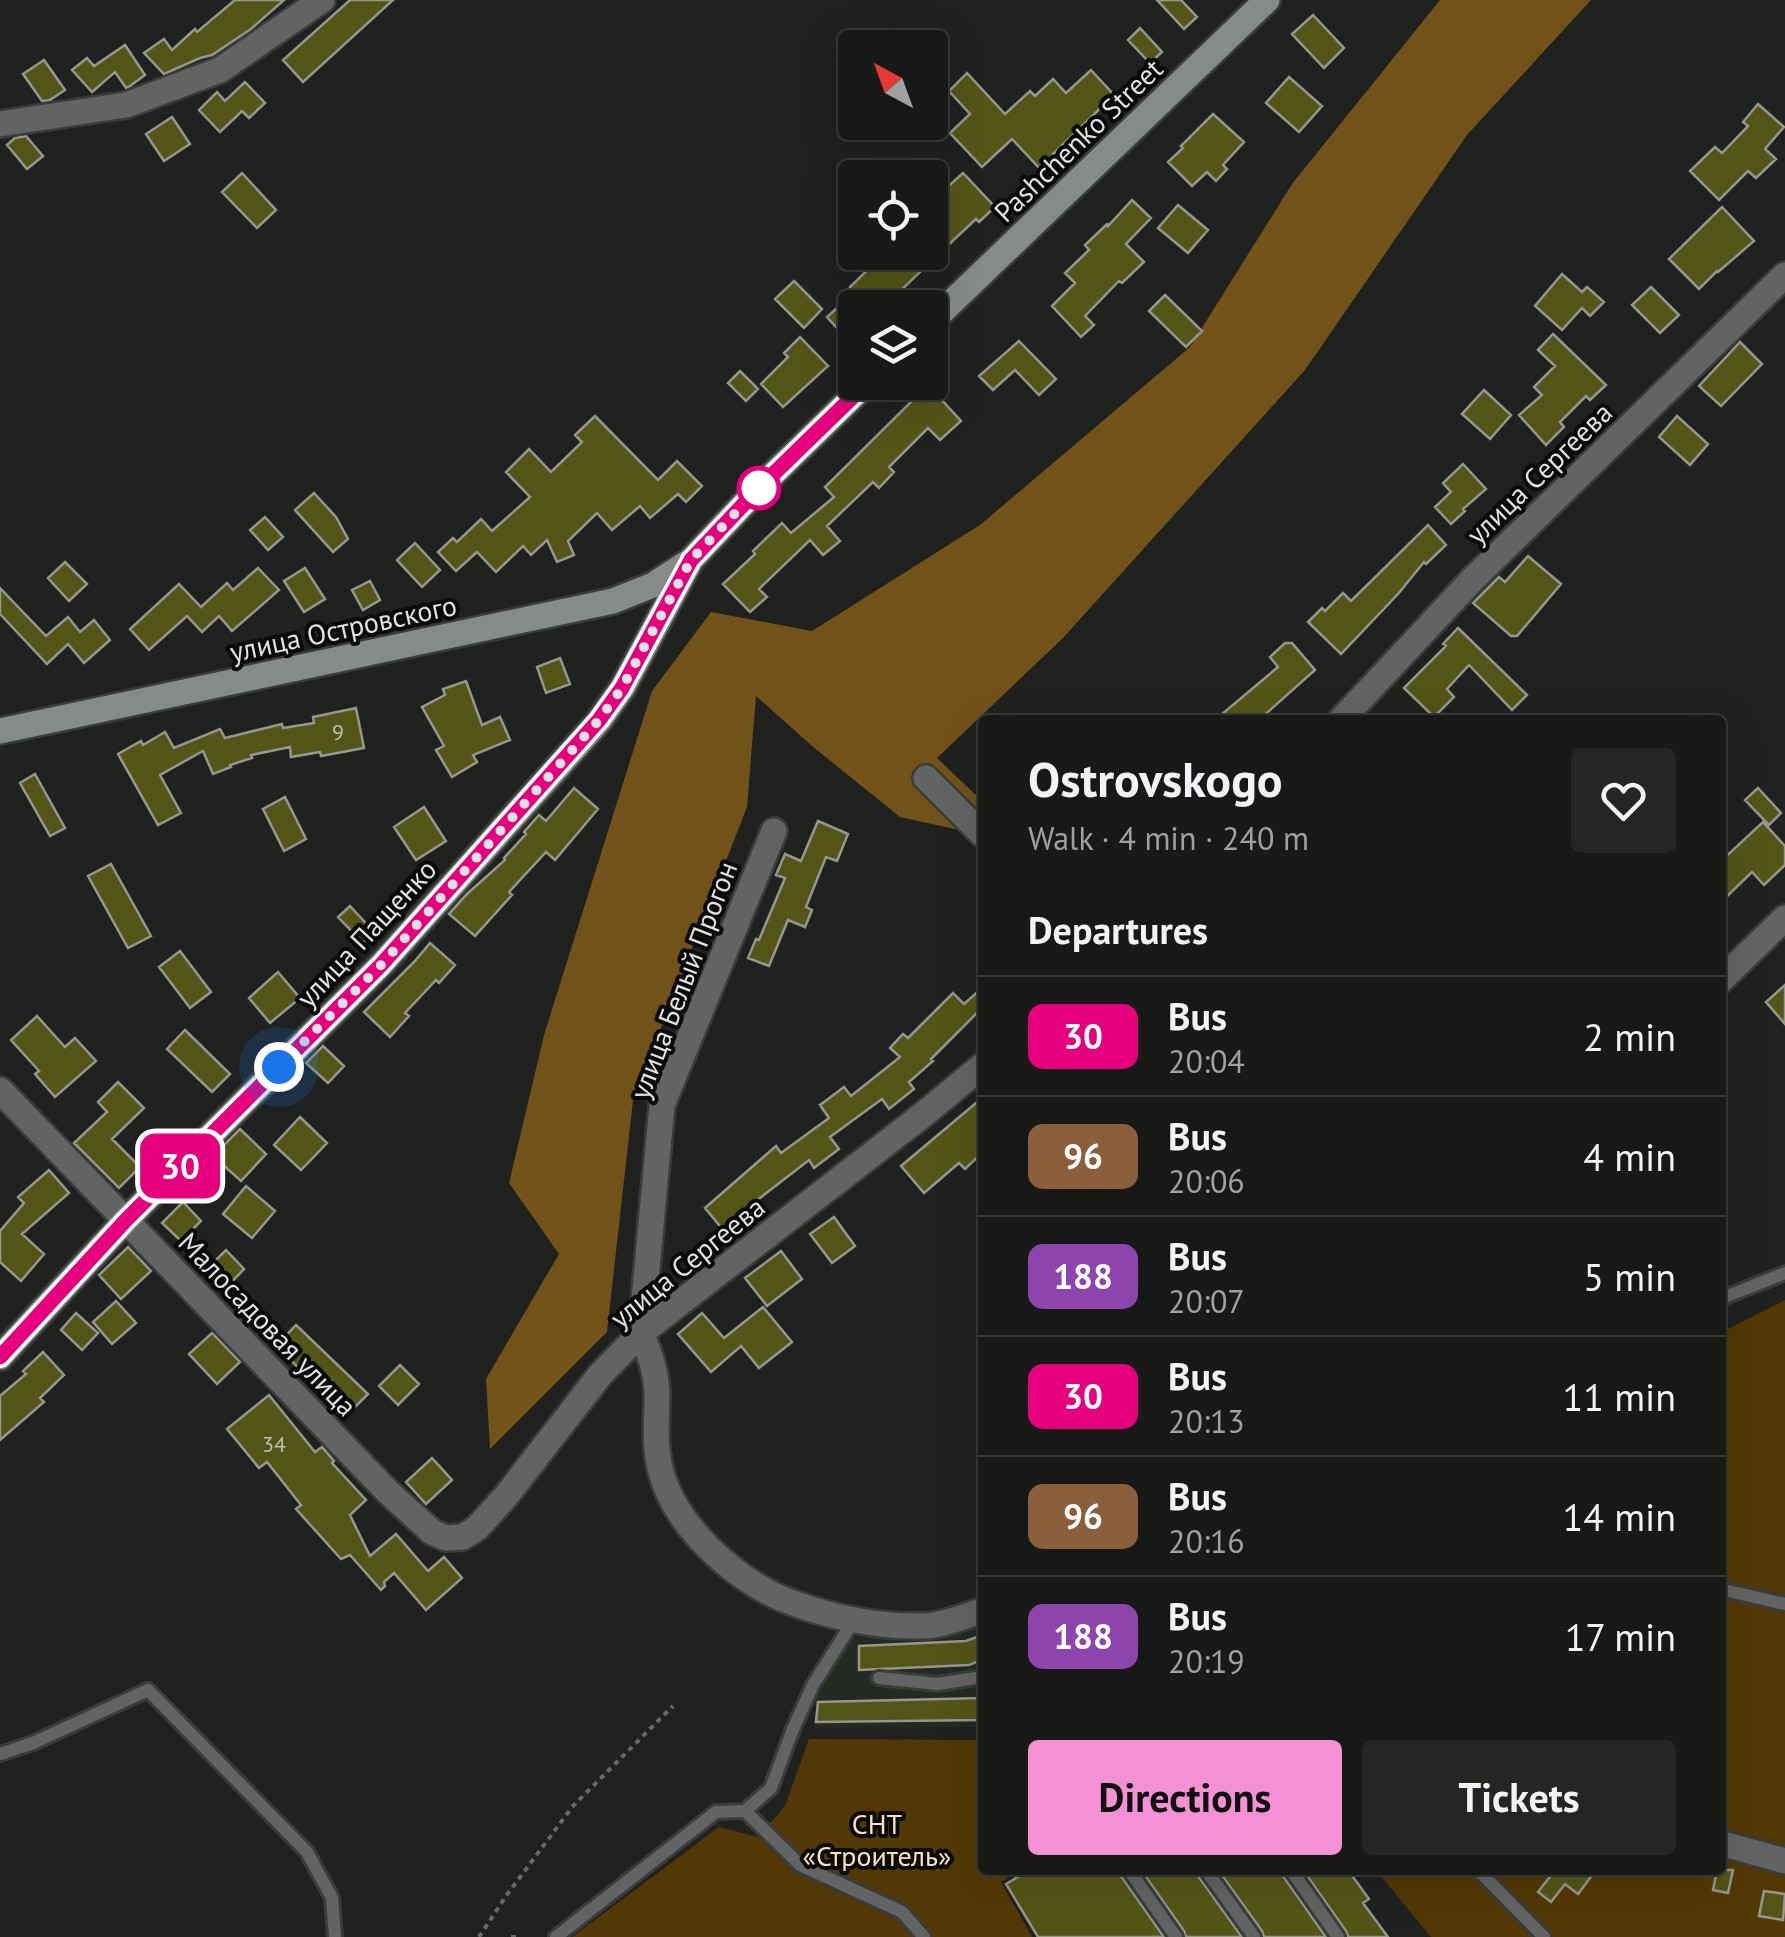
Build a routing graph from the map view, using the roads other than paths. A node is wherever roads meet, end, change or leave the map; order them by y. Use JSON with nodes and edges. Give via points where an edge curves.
{"nodes":[{"id":1,"x":322,"y":0,"type":"edge"},
{"id":2,"x":1267,"y":0,"type":"edge"},
{"id":3,"x":0,"y":124,"type":"edge"},
{"id":4,"x":1785,"y":275,"type":"edge"},
{"id":5,"x":948,"y":306,"type":"edge"},
{"id":6,"x":849,"y":400,"type":"edge"},
{"id":7,"x":691,"y":560,"type":"junction"},
{"id":8,"x":1346,"y":715,"type":"edge"},
{"id":9,"x":0,"y":731,"type":"edge"},
{"id":10,"x":926,"y":778,"type":"dead end"},
{"id":11,"x":978,"y":830,"type":"edge"},
{"id":12,"x":774,"y":831,"type":"dead end"},
{"id":13,"x":1785,"y":918,"type":"edge"},
{"id":14,"x":1726,"y":975,"type":"edge"},
{"id":15,"x":978,"y":1069,"type":"edge"},
{"id":16,"x":0,"y":1090,"type":"edge"},
{"id":17,"x":126,"y":1220,"type":"junction"},
{"id":18,"x":1785,"y":1273,"type":"edge"},
{"id":19,"x":1726,"y":1297,"type":"edge"},
{"id":20,"x":641,"y":1333,"type":"junction"},
{"id":21,"x":0,"y":1357,"type":"edge"},
{"id":22,"x":463,"y":1537,"type":"joint"},
{"id":23,"x":1726,"y":1590,"type":"edge"},
{"id":24,"x":1785,"y":1604,"type":"edge"},
{"id":25,"x":978,"y":1612,"type":"edge"},
{"id":26,"x":854,"y":1620,"type":"junction"},
{"id":27,"x":879,"y":1678,"type":"dead end"},
{"id":28,"x":978,"y":1678,"type":"edge"},
{"id":29,"x":0,"y":1754,"type":"edge"},
{"id":30,"x":744,"y":1811,"type":"junction"},
{"id":31,"x":1726,"y":1845,"type":"edge"},
{"id":32,"x":1785,"y":1860,"type":"edge"},
{"id":33,"x":1133,"y":1875,"type":"edge"},
{"id":34,"x":1210,"y":1875,"type":"edge"},
{"id":35,"x":1295,"y":1875,"type":"edge"},
{"id":36,"x":1483,"y":1875,"type":"edge"},
{"id":37,"x":335,"y":1937,"type":"edge"},
{"id":38,"x":556,"y":1937,"type":"edge"},
{"id":39,"x":924,"y":1937,"type":"edge"},
{"id":40,"x":1176,"y":1937,"type":"edge"},
{"id":41,"x":1254,"y":1937,"type":"edge"},
{"id":42,"x":1338,"y":1937,"type":"edge"},
{"id":43,"x":1544,"y":1937,"type":"edge"}],
"edges":[{"from":1,"to":3,"type":"street","via":[[220,70],[126,105]]},
{"from":2,"to":5,"type":"street","name":"Pashchenko Street"},
{"from":4,"to":8,"type":"street","name":"улица Сергеева","via":[[1472,580]]},
{"from":6,"to":7,"type":"street"},
{"from":7,"to":9,"type":"street","name":"улица Островского","via":[[613,601]]},
{"from":7,"to":17,"type":"street","name":"улица Пащенко","via":[[599,720],[381,965]]},
{"from":10,"to":11,"type":"street"},
{"from":12,"to":20,"type":"street","name":"улица Белый Прогон","via":[[662,1105]]},
{"from":13,"to":14,"type":"street"},
{"from":15,"to":20,"type":"street","name":"улица Сергеева"},
{"from":16,"to":17,"type":"street","name":"Малосадовая улица"},
{"from":17,"to":21,"type":"street","name":"улица Пащенко"},
{"from":17,"to":22,"type":"street","name":"Малосадовая улица","via":[[413,1516],[446,1538]]},
{"from":18,"to":19,"type":"lane"},
{"from":20,"to":22,"type":"street","name":"улица Сергеева","via":[[506,1496]]},
{"from":20,"to":26,"type":"street","via":[[657,1388],[660,1468],[695,1534],[756,1585],[793,1604]]},
{"from":23,"to":24,"type":"lane"},
{"from":25,"to":26,"type":"street","via":[[927,1627]]},
{"from":26,"to":30,"type":"lane","via":[[812,1685],[771,1788]]},
{"from":27,"to":28,"type":"lane","via":[[938,1684]]},
{"from":29,"to":37,"type":"lane","via":[[148,1690],[307,1852],[332,1898]]},
{"from":30,"to":38,"type":"lane","via":[[716,1812]]},
{"from":30,"to":39,"type":"lane","via":[[800,1865],[902,1912]]},
{"from":31,"to":32,"type":"street"},
{"from":33,"to":40,"type":"lane"},
{"from":34,"to":41,"type":"lane"},
{"from":35,"to":42,"type":"lane"},
{"from":36,"to":43,"type":"lane"}]}
